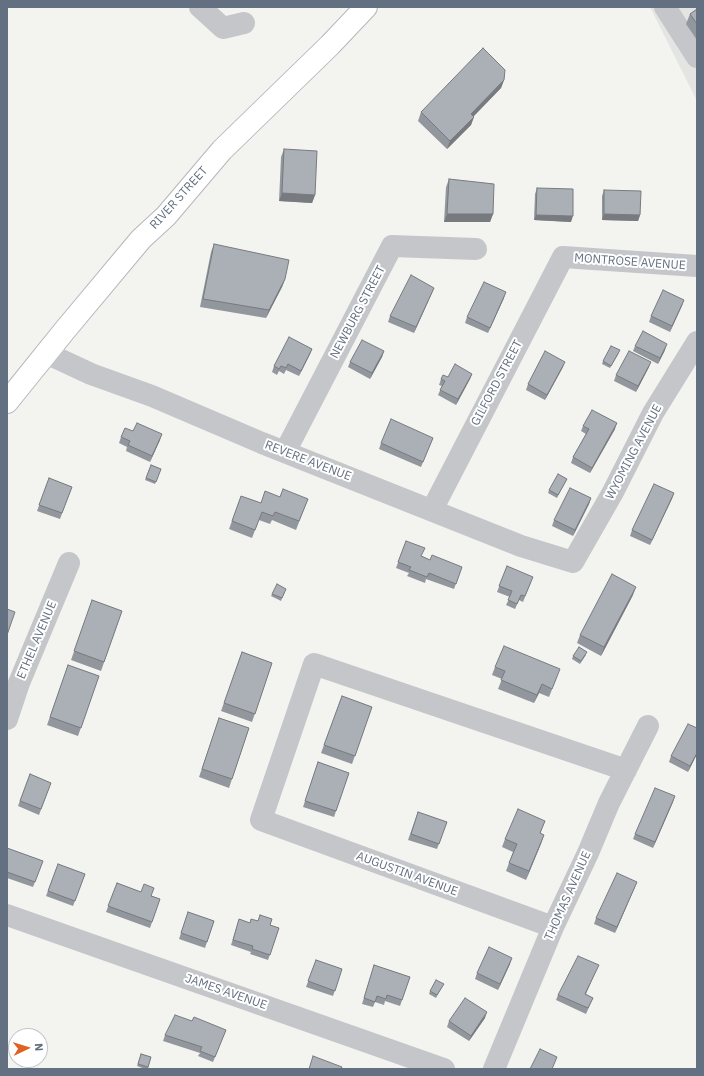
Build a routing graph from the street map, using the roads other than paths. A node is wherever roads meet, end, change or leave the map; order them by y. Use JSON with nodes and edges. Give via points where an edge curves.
{"nodes":[{"id":1,"x":200,"y":7,"type":"edge"},
{"id":2,"x":366,"y":7,"type":"edge"},
{"id":3,"x":665,"y":7,"type":"edge"},
{"id":4,"x":244,"y":23,"type":"dead end"},
{"id":5,"x":697,"y":57,"type":"edge"},
{"id":6,"x":476,"y":249,"type":"dead end"},
{"id":7,"x":563,"y":257,"type":"joint"},
{"id":8,"x":697,"y":266,"type":"edge"},
{"id":9,"x":697,"y":342,"type":"edge"},
{"id":10,"x":46,"y":353,"type":"junction"},
{"id":11,"x":7,"y":402,"type":"edge"},
{"id":12,"x":285,"y":452,"type":"junction"},
{"id":13,"x":432,"y":510,"type":"junction"},
{"id":14,"x":573,"y":562,"type":"joint"},
{"id":15,"x":69,"y":563,"type":"dead end"},
{"id":16,"x":7,"y":718,"type":"edge"},
{"id":17,"x":648,"y":726,"type":"dead end"},
{"id":18,"x":626,"y":770,"type":"junction"},
{"id":19,"x":7,"y":915,"type":"edge"},
{"id":20,"x":553,"y":927,"type":"junction"},
{"id":21,"x":444,"y":1069,"type":"edge"},
{"id":22,"x":494,"y":1069,"type":"edge"}],
"edges":[{"from":1,"to":4,"type":"street","via":[[223,28]]},
{"from":2,"to":10,"type":"main road","name":"RIVER STREET","via":[[222,150],[166,216],[141,239]]},
{"from":3,"to":5,"type":"street"},
{"from":6,"to":12,"type":"street","name":"NEWBURG STREET","via":[[392,246]]},
{"from":7,"to":8,"type":"street","name":"MONTROSE AVENUE"},
{"from":7,"to":13,"type":"street","name":"GILFORD STREET"},
{"from":9,"to":14,"type":"street","name":"WYOMING AVENUE","via":[[653,413],[613,492]]},
{"from":10,"to":11,"type":"main road","name":"RIVER STREET"},
{"from":10,"to":12,"type":"street","name":"REVERE AVENUE","via":[[91,374],[152,396]]},
{"from":12,"to":13,"type":"street","name":"REVERE AVENUE"},
{"from":13,"to":14,"type":"street","name":"REVERE AVENUE","via":[[521,546]]},
{"from":15,"to":16,"type":"street","name":"ETHEL AVENUE","via":[[18,683]]},
{"from":17,"to":18,"type":"street","name":"THOMAS AVENUE"},
{"from":18,"to":20,"type":"street","name":"THOMAS AVENUE"},
{"from":18,"to":20,"type":"street","name":"AUGUSTIN AVENUE","via":[[314,664],[261,820]]},
{"from":19,"to":21,"type":"street","name":"JAMES AVENUE"},
{"from":20,"to":22,"type":"street","name":"THOMAS AVENUE"}]}
